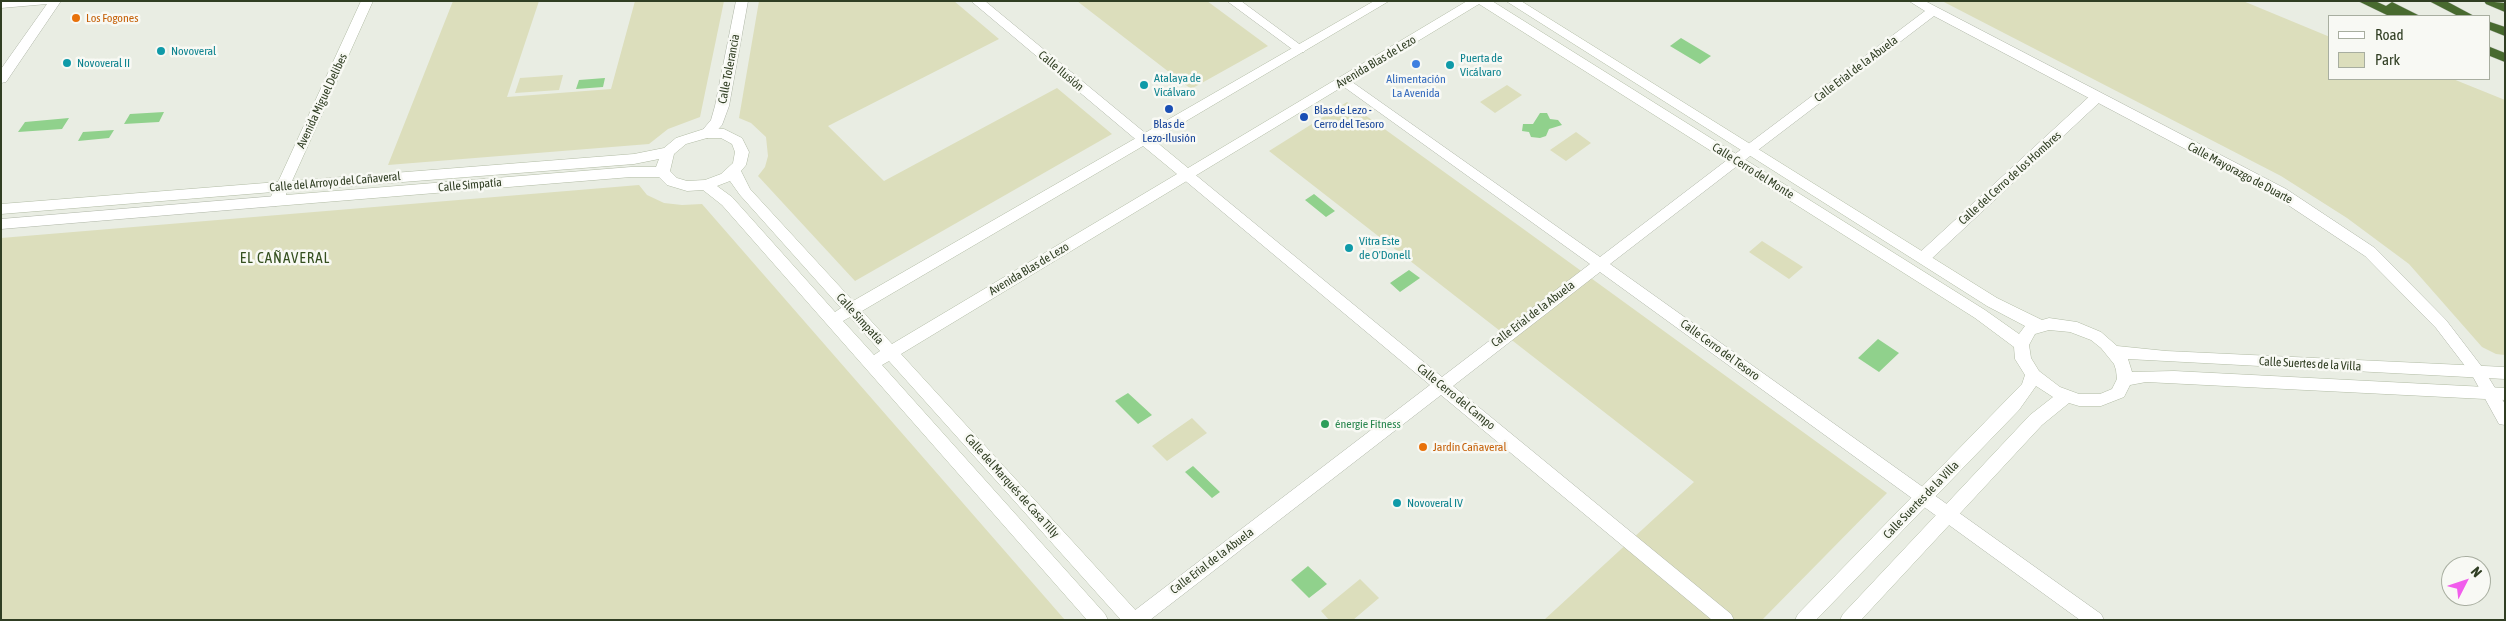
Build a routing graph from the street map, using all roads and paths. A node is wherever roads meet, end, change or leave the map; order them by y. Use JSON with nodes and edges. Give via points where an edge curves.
{"nodes":[{"id":1,"x":43,"y":1,"type":"edge"},
{"id":2,"x":55,"y":1,"type":"edge"},
{"id":3,"x":367,"y":1,"type":"edge"},
{"id":4,"x":742,"y":1,"type":"edge"},
{"id":5,"x":976,"y":1,"type":"edge"},
{"id":6,"x":1233,"y":1,"type":"edge"},
{"id":7,"x":1383,"y":1,"type":"edge"},
{"id":8,"x":1476,"y":1,"type":"edge"},
{"id":9,"x":1483,"y":1,"type":"edge"},
{"id":10,"x":1512,"y":1,"type":"edge"},
{"id":11,"x":1915,"y":1,"type":"edge"},
{"id":12,"x":2364,"y":1,"type":"edge"},
{"id":13,"x":2381,"y":1,"type":"edge"},
{"id":14,"x":2434,"y":1,"type":"edge"},
{"id":15,"x":2490,"y":1,"type":"edge"},
{"id":16,"x":1,"y":4,"type":"edge"},
{"id":17,"x":1461,"y":6,"type":"edge"},
{"id":18,"x":2505,"y":8,"type":"edge"},
{"id":19,"x":1933,"y":11,"type":"junction"},
{"id":20,"x":2397,"y":15,"type":"edge"},
{"id":21,"x":2412,"y":15,"type":"edge"},
{"id":22,"x":2466,"y":15,"type":"edge"},
{"id":23,"x":2491,"y":26,"type":"edge"},
{"id":24,"x":2505,"y":32,"type":"edge"},
{"id":25,"x":1300,"y":50,"type":"junction"},
{"id":26,"x":2491,"y":52,"type":"edge"},
{"id":27,"x":2491,"y":55,"type":"edge"},
{"id":28,"x":2505,"y":60,"type":"edge"},
{"id":29,"x":1,"y":79,"type":"edge"},
{"id":30,"x":1345,"y":81,"type":"junction"},
{"id":31,"x":2097,"y":97,"type":"junction"},
{"id":32,"x":707,"y":133,"type":"junction"},
{"id":33,"x":1145,"y":140,"type":"junction"},
{"id":34,"x":1749,"y":149,"type":"junction"},
{"id":35,"x":668,"y":152,"type":"junction"},
{"id":36,"x":1736,"y":160,"type":"junction"},
{"id":37,"x":734,"y":171,"type":"junction"},
{"id":38,"x":664,"y":172,"type":"junction"},
{"id":39,"x":1187,"y":175,"type":"junction"},
{"id":40,"x":706,"y":185,"type":"junction"},
{"id":41,"x":282,"y":187,"type":"junction"},
{"id":42,"x":276,"y":201,"type":"junction"},
{"id":43,"x":1,"y":209,"type":"edge"},
{"id":44,"x":1,"y":224,"type":"edge"},
{"id":45,"x":1923,"y":258,"type":"junction"},
{"id":46,"x":1600,"y":264,"type":"junction"},
{"id":47,"x":852,"y":310,"type":"junction"},
{"id":48,"x":833,"y":320,"type":"junction"},
{"id":49,"x":2039,"y":326,"type":"junction"},
{"id":50,"x":2021,"y":344,"type":"junction"},
{"id":51,"x":2115,"y":352,"type":"junction"},
{"id":52,"x":891,"y":353,"type":"junction"},
{"id":53,"x":872,"y":364,"type":"junction"},
{"id":54,"x":2477,"y":371,"type":"junction"},
{"id":55,"x":2505,"y":373,"type":"edge"},
{"id":56,"x":2033,"y":375,"type":"junction"},
{"id":57,"x":2125,"y":379,"type":"junction"},
{"id":58,"x":1441,"y":386,"type":"junction"},
{"id":59,"x":2498,"y":394,"type":"edge"},
{"id":60,"x":2066,"y":397,"type":"junction"},
{"id":61,"x":2505,"y":419,"type":"edge"},
{"id":62,"x":1924,"y":497,"type":"junction"},
{"id":63,"x":1948,"y":514,"type":"junction"},
{"id":64,"x":1099,"y":620,"type":"edge"},
{"id":65,"x":1134,"y":620,"type":"edge"},
{"id":66,"x":1725,"y":620,"type":"edge"},
{"id":67,"x":1804,"y":620,"type":"edge"},
{"id":68,"x":1849,"y":620,"type":"edge"},
{"id":69,"x":2095,"y":620,"type":"edge"}],
"edges":[{"from":1,"to":16,"type":"main road"},
{"from":2,"to":29,"type":"main road"},
{"from":3,"to":41,"type":"main road","name":"Avenida Miguel Delibes"},
{"from":4,"to":32,"type":"main road","name":"Calle Tolerancia","via":[[722,106],[717,122]]},
{"from":5,"to":33,"type":"main road","name":"Calle Ilusión"},
{"from":6,"to":25,"type":"main road"},
{"from":7,"to":25,"type":"main road"},
{"from":8,"to":17,"type":"main road","name":"Avenida Blas de Lezo"},
{"from":9,"to":36,"type":"main road","name":"Calle Cerro del Monte"},
{"from":10,"to":34,"type":"main road","name":"Calle Cerro del Monte"},
{"from":11,"to":19,"type":"main road","name":"Calle Mayorazgo de Duarte"},
{"from":12,"to":20,"type":"highway"},
{"from":13,"to":21,"type":"highway"},
{"from":14,"to":22,"type":"highway"},
{"from":15,"to":18,"type":"highway"},
{"from":17,"to":30,"type":"main road","name":"Avenida Blas de Lezo"},
{"from":19,"to":31,"type":"main road","name":"Calle Mayorazgo de Duarte"},
{"from":19,"to":34,"type":"main road","name":"Calle Erial de la Abuela"},
{"from":23,"to":24,"type":"highway"},
{"from":25,"to":33,"type":"main road"},
{"from":26,"to":28,"type":"highway"},
{"from":27,"to":28,"type":"highway"},
{"from":30,"to":39,"type":"main road","name":"Avenida Blas de Lezo"},
{"from":30,"to":46,"type":"main road","name":"Calle Cerro del Tesoro"},
{"from":31,"to":45,"type":"main road","name":"Calle del Cerro de los Hombres"},
{"from":31,"to":54,"type":"main road","name":"Calle Mayorazgo de Duarte","via":[[2281,193],[2370,252],[2441,324]]},
{"from":32,"to":35,"type":"main road","via":[[681,141]]},
{"from":32,"to":37,"type":"main road","via":[[732,137],[741,146],[742,158]]},
{"from":33,"to":39,"type":"main road"},
{"from":33,"to":47,"type":"main road"},
{"from":34,"to":36,"type":"main road","name":"Calle Erial de la Abuela"},
{"from":34,"to":45,"type":"main road","name":"Calle Cerro del Monte"},
{"from":35,"to":38,"type":"main road","via":[[664,159]]},
{"from":35,"to":41,"type":"main road","name":"Calle del Arroyo del Cañaveral","via":[[634,158]]},
{"from":36,"to":46,"type":"main road","name":"Calle Erial de la Abuela"},
{"from":36,"to":50,"type":"main road","name":"Calle Cerro del Monte","via":[[1980,314]]},
{"from":37,"to":40,"type":"main road"},
{"from":37,"to":47,"type":"main road","name":"Calle Simpatía","via":[[745,192]]},
{"from":38,"to":40,"type":"main road","via":[[679,185]]},
{"from":38,"to":42,"type":"main road","name":"Calle Simpatía"},
{"from":39,"to":52,"type":"main road","name":"Avenida Blas de Lezo"},
{"from":39,"to":58,"type":"main road","name":"Calle Cerro del Campo"},
{"from":40,"to":48,"type":"main road","name":"Calle Simpatía","via":[[727,201]]},
{"from":41,"to":42,"type":"main road","name":"Avenida Miguel Delibes"},
{"from":41,"to":43,"type":"main road","name":"Calle del Arroyo del Cañaveral"},
{"from":42,"to":44,"type":"main road","name":"Calle del Arroyo del Cañaveral"},
{"from":45,"to":49,"type":"main road","name":"Calle Cerro del Monte","via":[[2021,319]]},
{"from":46,"to":58,"type":"main road","name":"Calle Erial de la Abuela"},
{"from":46,"to":62,"type":"main road","name":"Calle Cerro del Tesoro"},
{"from":47,"to":48,"type":"main road"},
{"from":47,"to":52,"type":"main road","name":"Calle Simpatía"},
{"from":48,"to":53,"type":"main road","name":"Calle Simpatía"},
{"from":49,"to":50,"type":"main road","via":[[2024,336]]},
{"from":49,"to":51,"type":"main road","via":[[2072,326],[2096,336]]},
{"from":50,"to":56,"type":"main road","via":[[2022,359]]},
{"from":51,"to":54,"type":"main road","name":"Calle Suertes de la Villa"},
{"from":51,"to":57,"type":"main road","via":[[2121,361]]},
{"from":52,"to":53,"type":"main road","name":"Avenida Blas de Lezo"},
{"from":52,"to":65,"type":"main road","name":"Calle del Marqués de Casa Tilly"},
{"from":53,"to":64,"type":"main road","name":"Calle del Marqués de Casa Tilly"},
{"from":54,"to":55,"type":"main road","name":"Calle Suertes de la Villa"},
{"from":54,"to":59,"type":"main road","name":"Calle Mayorazgo de Duarte"},
{"from":56,"to":60,"type":"main road"},
{"from":56,"to":62,"type":"main road","name":"Calle Suertes de la Villa","via":[[2013,405]]},
{"from":57,"to":59,"type":"main road","name":"Calle Suertes de la Villa","via":[[2174,377]]},
{"from":57,"to":60,"type":"main road","via":[[2123,387],[2110,398],[2090,401]]},
{"from":58,"to":65,"type":"main road","name":"Calle Erial de la Abuela"},
{"from":58,"to":66,"type":"main road","name":"Calle Cerro del Campo"},
{"from":59,"to":61,"type":"main road","name":"Calle Mayorazgo de Duarte"},
{"from":60,"to":63,"type":"main road","via":[[2036,420]]},
{"from":62,"to":63,"type":"main road","name":"Calle Cerro del Tesoro"},
{"from":62,"to":67,"type":"main road","name":"Calle Suertes de la Villa"},
{"from":63,"to":68,"type":"main road"},
{"from":63,"to":69,"type":"main road","name":"Calle Cerro del Tesoro"}]}
